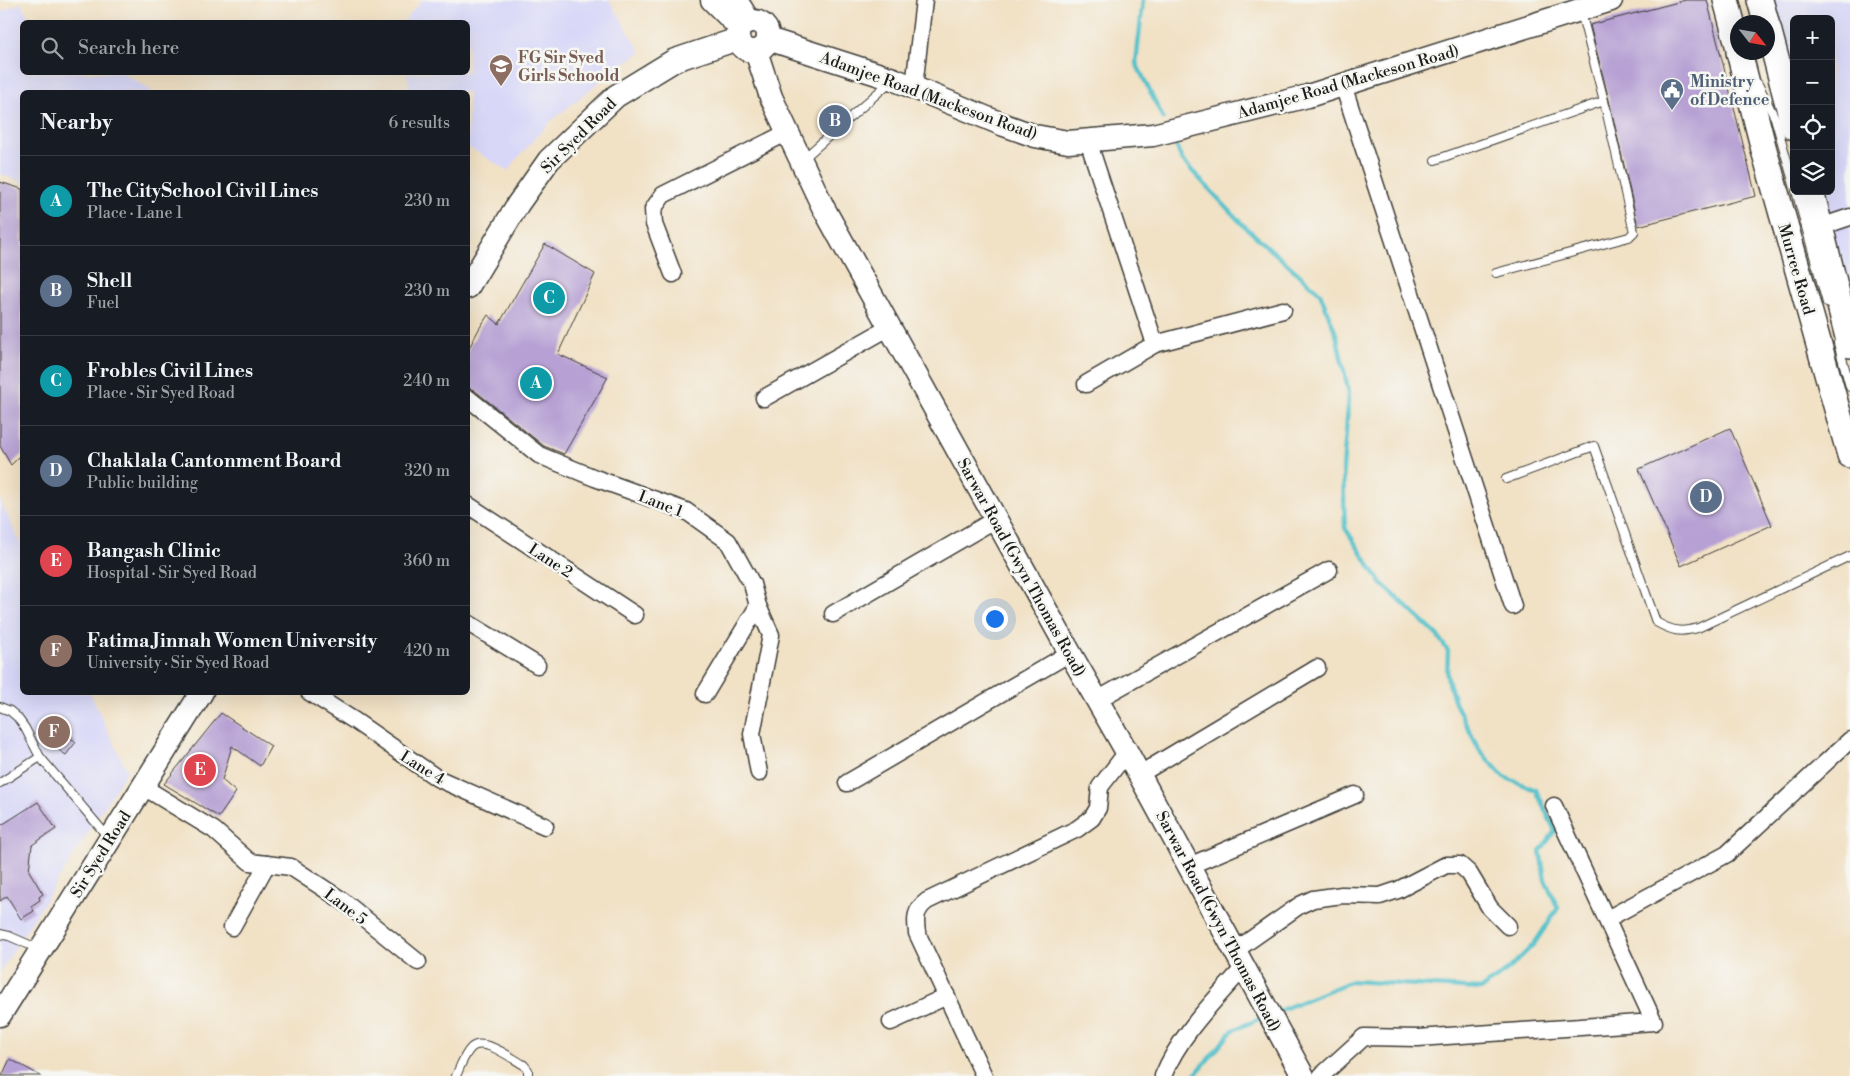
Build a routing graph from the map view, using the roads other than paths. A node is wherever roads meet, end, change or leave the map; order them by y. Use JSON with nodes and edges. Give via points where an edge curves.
{"nodes":[{"id":1,"x":712,"y":0,"type":"edge"},
{"id":2,"x":736,"y":0,"type":"edge"},
{"id":3,"x":924,"y":0,"type":"edge"},
{"id":4,"x":1611,"y":0,"type":"edge"},
{"id":5,"x":1726,"y":0,"type":"edge"},
{"id":6,"x":1731,"y":0,"type":"edge"},
{"id":7,"x":1756,"y":0,"type":"edge"},
{"id":8,"x":1760,"y":0,"type":"edge"},
{"id":9,"x":1580,"y":10,"type":"junction"},
{"id":10,"x":1730,"y":15,"type":"edge"},
{"id":11,"x":1735,"y":15,"type":"edge"},
{"id":12,"x":1760,"y":15,"type":"edge"},
{"id":13,"x":1764,"y":15,"type":"edge"},
{"id":14,"x":750,"y":36,"type":"junction"},
{"id":15,"x":1741,"y":60,"type":"edge"},
{"id":16,"x":1747,"y":60,"type":"edge"},
{"id":17,"x":1772,"y":60,"type":"edge"},
{"id":18,"x":1773,"y":60,"type":"edge"},
{"id":19,"x":1773,"y":80,"type":"dead end"},
{"id":20,"x":903,"y":83,"type":"junction"},
{"id":21,"x":1343,"y":85,"type":"junction"},
{"id":22,"x":1774,"y":99,"type":"dead end"},
{"id":23,"x":1604,"y":101,"type":"junction"},
{"id":24,"x":1784,"y":122,"type":"edge"},
{"id":25,"x":788,"y":132,"type":"junction"},
{"id":26,"x":1088,"y":141,"type":"junction"},
{"id":27,"x":1434,"y":160,"type":"dead end"},
{"id":28,"x":1790,"y":160,"type":"edge"},
{"id":29,"x":800,"y":161,"type":"junction"},
{"id":30,"x":1797,"y":195,"type":"edge"},
{"id":31,"x":1812,"y":195,"type":"edge"},
{"id":32,"x":1850,"y":217,"type":"edge"},
{"id":33,"x":1820,"y":227,"type":"junction"},
{"id":34,"x":1496,"y":273,"type":"dead end"},
{"id":35,"x":673,"y":274,"type":"dead end"},
{"id":36,"x":470,"y":284,"type":"edge"},
{"id":37,"x":1283,"y":310,"type":"dead end"},
{"id":38,"x":1829,"y":312,"type":"dead end"},
{"id":39,"x":890,"y":327,"type":"junction"},
{"id":40,"x":1842,"y":338,"type":"edge"},
{"id":41,"x":1155,"y":344,"type":"junction"},
{"id":42,"x":1086,"y":384,"type":"dead end"},
{"id":43,"x":1850,"y":387,"type":"edge"},
{"id":44,"x":764,"y":398,"type":"dead end"},
{"id":45,"x":470,"y":400,"type":"edge"},
{"id":46,"x":1850,"y":455,"type":"edge"},
{"id":47,"x":1506,"y":479,"type":"dead end"},
{"id":48,"x":470,"y":506,"type":"edge"},
{"id":49,"x":996,"y":519,"type":"junction"},
{"id":50,"x":1850,"y":556,"type":"edge"},
{"id":51,"x":1330,"y":570,"type":"dead end"},
{"id":52,"x":758,"y":606,"type":"junction"},
{"id":53,"x":1513,"y":606,"type":"dead end"},
{"id":54,"x":833,"y":614,"type":"dead end"},
{"id":55,"x":635,"y":615,"type":"dead end"},
{"id":56,"x":470,"y":624,"type":"edge"},
{"id":57,"x":1070,"y":653,"type":"junction"},
{"id":58,"x":537,"y":665,"type":"dead end"},
{"id":59,"x":1317,"y":668,"type":"dead end"},
{"id":60,"x":705,"y":694,"type":"dead end"},
{"id":61,"x":200,"y":695,"type":"edge"},
{"id":62,"x":314,"y":695,"type":"edge"},
{"id":63,"x":1097,"y":700,"type":"junction"},
{"id":64,"x":0,"y":707,"type":"edge"},
{"id":65,"x":1850,"y":740,"type":"edge"},
{"id":66,"x":1127,"y":752,"type":"junction"},
{"id":67,"x":40,"y":757,"type":"junction"},
{"id":68,"x":759,"y":773,"type":"dead end"},
{"id":69,"x":1140,"y":774,"type":"junction"},
{"id":70,"x":0,"y":783,"type":"edge"},
{"id":71,"x":847,"y":783,"type":"dead end"},
{"id":72,"x":142,"y":786,"type":"junction"},
{"id":73,"x":1355,"y":795,"type":"dead end"},
{"id":74,"x":1554,"y":806,"type":"dead end"},
{"id":75,"x":545,"y":826,"type":"dead end"},
{"id":76,"x":110,"y":838,"type":"junction"},
{"id":77,"x":267,"y":864,"type":"junction"},
{"id":78,"x":1189,"y":866,"type":"junction"},
{"id":79,"x":1607,"y":919,"type":"junction"},
{"id":80,"x":1508,"y":926,"type":"dead end"},
{"id":81,"x":232,"y":927,"type":"dead end"},
{"id":82,"x":0,"y":934,"type":"edge"},
{"id":83,"x":40,"y":950,"type":"junction"},
{"id":84,"x":1240,"y":958,"type":"junction"},
{"id":85,"x":418,"y":962,"type":"dead end"},
{"id":86,"x":946,"y":996,"type":"junction"},
{"id":87,"x":0,"y":1015,"type":"edge"},
{"id":88,"x":891,"y":1022,"type":"dead end"},
{"id":89,"x":456,"y":1076,"type":"edge"},
{"id":90,"x":528,"y":1076,"type":"edge"},
{"id":91,"x":984,"y":1076,"type":"edge"},
{"id":92,"x":1163,"y":1076,"type":"edge"},
{"id":93,"x":1303,"y":1076,"type":"edge"},
{"id":94,"x":1321,"y":1076,"type":"edge"}],
"edges":[{"from":1,"to":14,"type":"street","name":"Sarwar Road (Gwyn Thomas Road)"},
{"from":2,"to":14,"type":"street","name":"Sarwar Road (Gwyn Thomas Road)"},
{"from":3,"to":20,"type":"street"},
{"from":4,"to":9,"type":"street","name":"Adamjee Road (Mackeson Road)"},
{"from":5,"to":10,"type":"main road"},
{"from":6,"to":11,"type":"lane"},
{"from":7,"to":12,"type":"lane"},
{"from":8,"to":13,"type":"main road"},
{"from":9,"to":21,"type":"street","name":"Adamjee Road (Mackeson Road)"},
{"from":9,"to":23,"type":"lane"},
{"from":14,"to":20,"type":"street","name":"Adamjee Road (Mackeson Road)"},
{"from":14,"to":25,"type":"street","name":"Sarwar Road (Gwyn Thomas Road)","via":[[771,98]]},
{"from":14,"to":36,"type":"street","name":"Sir Syed Road","via":[[675,60],[616,96],[549,160]]},
{"from":15,"to":46,"type":"main road","name":"Murree Road"},
{"from":16,"to":24,"type":"lane"},
{"from":17,"to":19,"type":"lane"},
{"from":18,"to":24,"type":"main road"},
{"from":20,"to":26,"type":"street","name":"Adamjee Road (Mackeson Road)","via":[[1035,136],[1068,142]]},
{"from":20,"to":29,"type":"lane"},
{"from":21,"to":26,"type":"street","name":"Adamjee Road (Mackeson Road)","via":[[1153,135]]},
{"from":21,"to":53,"type":"street"},
{"from":22,"to":24,"type":"lane"},
{"from":23,"to":27,"type":"lane"},
{"from":23,"to":34,"type":"lane","via":[[1634,232],[1629,237]]},
{"from":24,"to":28,"type":"lane"},
{"from":25,"to":29,"type":"street","name":"Sarwar Road (Gwyn Thomas Road)"},
{"from":25,"to":35,"type":"street","via":[[662,195],[653,209],[654,224]]},
{"from":26,"to":41,"type":"street"},
{"from":29,"to":39,"type":"street","name":"Sarwar Road (Gwyn Thomas Road)"},
{"from":30,"to":38,"type":"lane"},
{"from":31,"to":33,"type":"main road","name":"Murree Road"},
{"from":32,"to":33,"type":"street"},
{"from":33,"to":40,"type":"main road","name":"Murree Road"},
{"from":37,"to":41,"type":"street"},
{"from":39,"to":44,"type":"street"},
{"from":39,"to":49,"type":"street","name":"Sarwar Road (Gwyn Thomas Road)"},
{"from":40,"to":43,"type":"lane"},
{"from":41,"to":42,"type":"street"},
{"from":45,"to":52,"type":"street","name":"Lane 1","via":[[539,455],[686,511],[728,541],[752,584]]},
{"from":47,"to":50,"type":"lane","via":[[1594,446],[1656,622],[1666,628],[1684,632],[1698,628]]},
{"from":48,"to":55,"type":"street","name":"Lane 2"},
{"from":49,"to":54,"type":"street"},
{"from":49,"to":57,"type":"street","name":"Sarwar Road (Gwyn Thomas Road)"},
{"from":51,"to":63,"type":"street"},
{"from":52,"to":60,"type":"street"},
{"from":52,"to":68,"type":"street","name":"Lane 1","via":[[770,635],[752,734]]},
{"from":56,"to":58,"type":"street"},
{"from":57,"to":63,"type":"street","name":"Sarwar Road (Gwyn Thomas Road)"},
{"from":57,"to":71,"type":"street"},
{"from":59,"to":69,"type":"street"},
{"from":61,"to":72,"type":"street","name":"Sir Syed Road"},
{"from":62,"to":75,"type":"street","name":"Lane 4","via":[[437,778]]},
{"from":63,"to":66,"type":"street","name":"Sarwar Road (Gwyn Thomas Road)"},
{"from":64,"to":67,"type":"lane","via":[[17,717]]},
{"from":65,"to":79,"type":"street","via":[[1727,854]]},
{"from":66,"to":69,"type":"street","name":"Sarwar Road (Gwyn Thomas Road)"},
{"from":66,"to":86,"type":"street","via":[[1100,787],[1098,808],[1092,818],[1077,830],[918,908],[915,917],[917,933]]},
{"from":67,"to":70,"type":"lane"},
{"from":67,"to":76,"type":"lane"},
{"from":69,"to":78,"type":"street","name":"Sarwar Road (Gwyn Thomas Road)"},
{"from":72,"to":76,"type":"street","name":"Sir Syed Road"},
{"from":72,"to":77,"type":"street","name":"Lane 5","via":[[214,830],[250,862]]},
{"from":73,"to":78,"type":"street"},
{"from":74,"to":79,"type":"street"},
{"from":76,"to":83,"type":"street","name":"Sir Syed Road"},
{"from":77,"to":81,"type":"street"},
{"from":77,"to":85,"type":"street","name":"Lane 5","via":[[291,867],[343,901]]},
{"from":78,"to":84,"type":"street","name":"Sarwar Road (Gwyn Thomas Road)"},
{"from":79,"to":94,"type":"street","via":[[1654,1022],[1418,1038],[1364,1037]]},
{"from":80,"to":84,"type":"street","via":[[1490,908],[1469,873],[1460,865],[1446,864],[1380,896],[1342,895],[1313,899],[1300,905]]},
{"from":82,"to":83,"type":"lane"},
{"from":83,"to":87,"type":"street","name":"Sir Syed Road"},
{"from":84,"to":92,"type":"street","via":[[1171,1056]]},
{"from":84,"to":93,"type":"street","name":"Sarwar Road (Gwyn Thomas Road)"},
{"from":86,"to":88,"type":"street"},
{"from":86,"to":91,"type":"street"},
{"from":89,"to":90,"type":"lane","via":[[470,1049],[484,1043],[524,1066]]}]}
